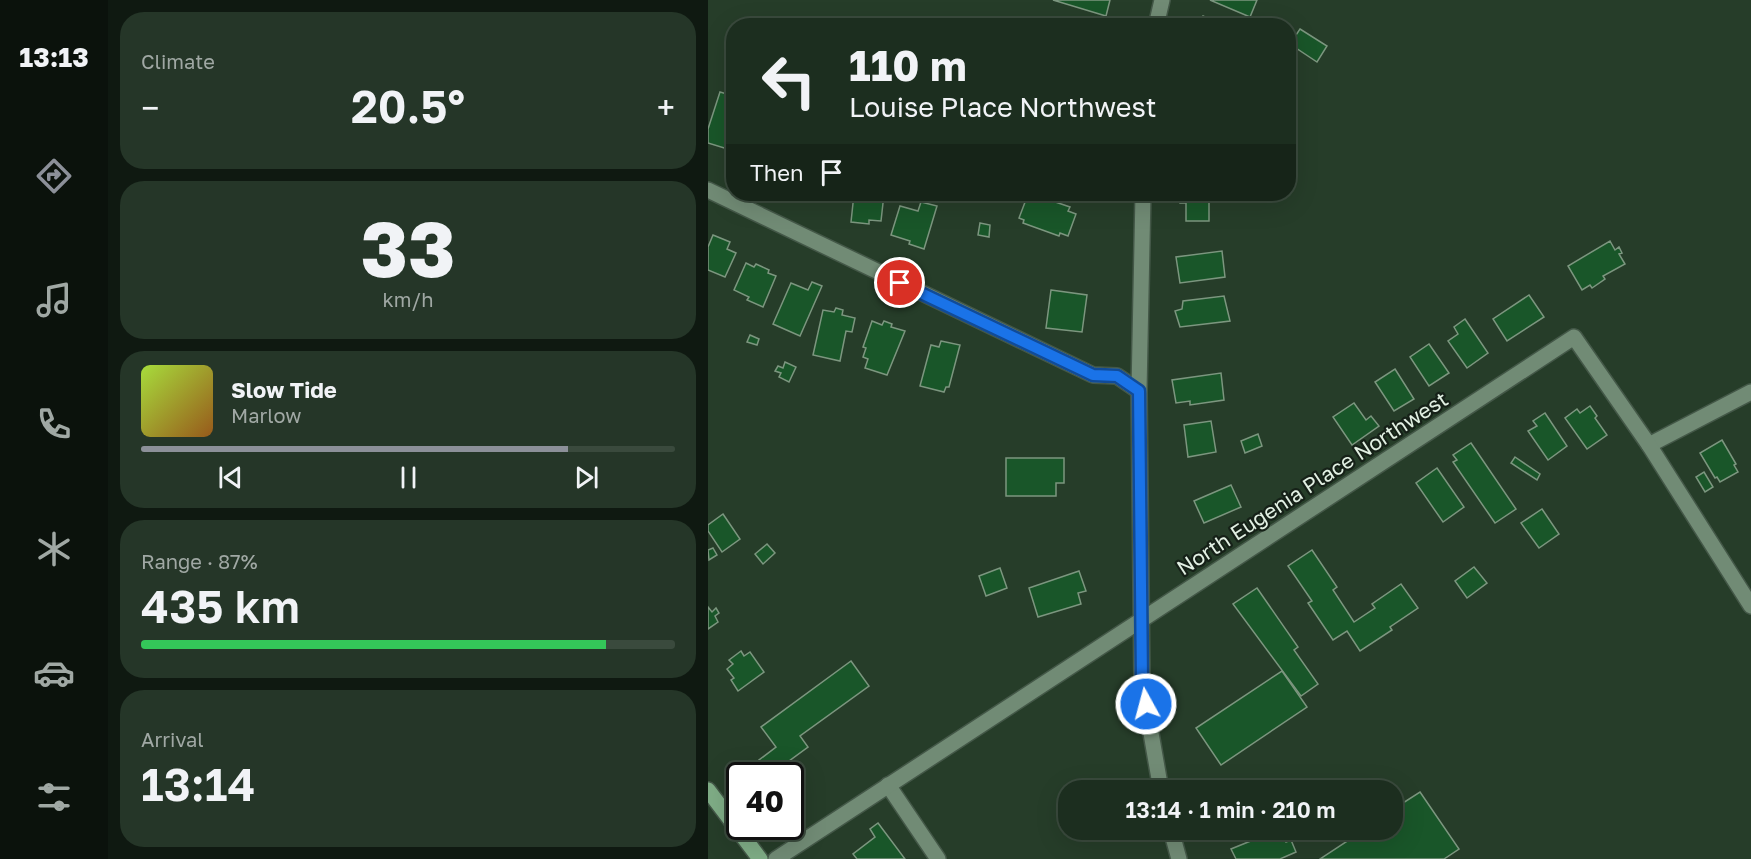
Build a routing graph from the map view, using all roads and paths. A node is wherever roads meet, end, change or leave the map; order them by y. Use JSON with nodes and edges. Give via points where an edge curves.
{"nodes":[{"id":1,"x":1162,"y":0,"type":"edge"},
{"id":2,"x":1158,"y":18,"type":"edge"},
{"id":3,"x":708,"y":190,"type":"edge"},
{"id":4,"x":726,"y":199,"type":"edge"},
{"id":5,"x":731,"y":201,"type":"edge"},
{"id":6,"x":1143,"y":201,"type":"edge"},
{"id":7,"x":1139,"y":391,"type":"junction"},
{"id":8,"x":1751,"y":392,"type":"edge"},
{"id":9,"x":1649,"y":445,"type":"junction"},
{"id":10,"x":1751,"y":606,"type":"edge"},
{"id":11,"x":1142,"y":618,"type":"junction"},
{"id":12,"x":1159,"y":780,"type":"edge"},
{"id":13,"x":888,"y":785,"type":"junction"},
{"id":14,"x":709,"y":794,"type":"edge"},
{"id":15,"x":1174,"y":840,"type":"edge"},
{"id":16,"x":760,"y":859,"type":"edge"},
{"id":17,"x":776,"y":859,"type":"edge"},
{"id":18,"x":938,"y":859,"type":"edge"},
{"id":19,"x":1179,"y":859,"type":"edge"}],
"edges":[{"from":1,"to":2,"type":"street"},
{"from":3,"to":4,"type":"street"},
{"from":5,"to":7,"type":"street","via":[[1093,375],[1117,376]]},
{"from":6,"to":7,"type":"street"},
{"from":7,"to":11,"type":"street"},
{"from":8,"to":9,"type":"street"},
{"from":9,"to":10,"type":"street"},
{"from":9,"to":11,"type":"street","name":"North Eugenia Place Northwest","via":[[1574,337]]},
{"from":11,"to":12,"type":"street","via":[[1142,682]]},
{"from":11,"to":13,"type":"street","name":"North Eugenia Place Northwest"},
{"from":13,"to":17,"type":"street","name":"North Eugenia Place Northwest"},
{"from":13,"to":18,"type":"street"},
{"from":14,"to":16,"type":"main road"},
{"from":15,"to":19,"type":"street"}]}
